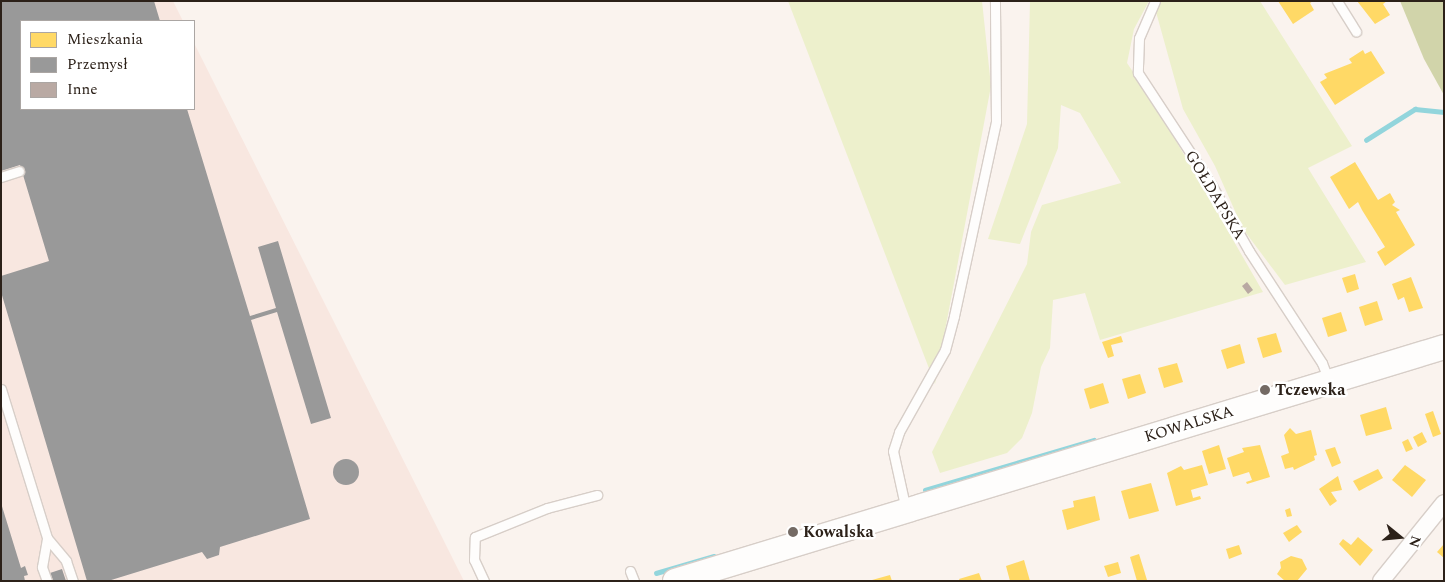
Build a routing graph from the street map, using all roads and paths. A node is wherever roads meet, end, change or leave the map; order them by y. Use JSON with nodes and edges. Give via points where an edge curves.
{"nodes":[{"id":1,"x":995,"y":1,"type":"edge"},
{"id":2,"x":1155,"y":1,"type":"edge"},
{"id":3,"x":1336,"y":1,"type":"edge"},
{"id":4,"x":1356,"y":31,"type":"dead end"},
{"id":5,"x":19,"y":171,"type":"dead end"},
{"id":6,"x":1,"y":176,"type":"edge"},
{"id":7,"x":1444,"y":347,"type":"edge"},
{"id":8,"x":1329,"y":381,"type":"junction"},
{"id":9,"x":1,"y":389,"type":"edge"},
{"id":10,"x":597,"y":495,"type":"dead end"},
{"id":11,"x":1444,"y":503,"type":"edge"},
{"id":12,"x":906,"y":510,"type":"junction"},
{"id":13,"x":47,"y":538,"type":"junction"},
{"id":14,"x":630,"y":571,"type":"dead end"},
{"id":15,"x":47,"y":581,"type":"edge"},
{"id":16,"x":73,"y":581,"type":"edge"},
{"id":17,"x":484,"y":581,"type":"edge"},
{"id":18,"x":634,"y":581,"type":"edge"},
{"id":19,"x":675,"y":581,"type":"edge"},
{"id":20,"x":1380,"y":581,"type":"edge"}],
"edges":[{"from":1,"to":12,"type":"lane","via":[[996,121],[956,306],[945,350],[899,432],[893,451]]},
{"from":2,"to":8,"type":"lane","name":"GOŁDAPSKA","via":[[1139,38],[1138,72],[1322,363]]},
{"from":3,"to":4,"type":"lane"},
{"from":5,"to":6,"type":"lane"},
{"from":7,"to":8,"type":"street","name":"KOWALSKA"},
{"from":8,"to":12,"type":"street","name":"KOWALSKA"},
{"from":9,"to":13,"type":"lane"},
{"from":10,"to":17,"type":"lane","via":[[546,508],[475,537],[474,560]]},
{"from":11,"to":20,"type":"street"},
{"from":12,"to":19,"type":"street","name":"KOWALSKA"},
{"from":13,"to":15,"type":"lane","via":[[42,567]]},
{"from":13,"to":16,"type":"lane","via":[[66,561]]},
{"from":14,"to":18,"type":"lane"}]}
